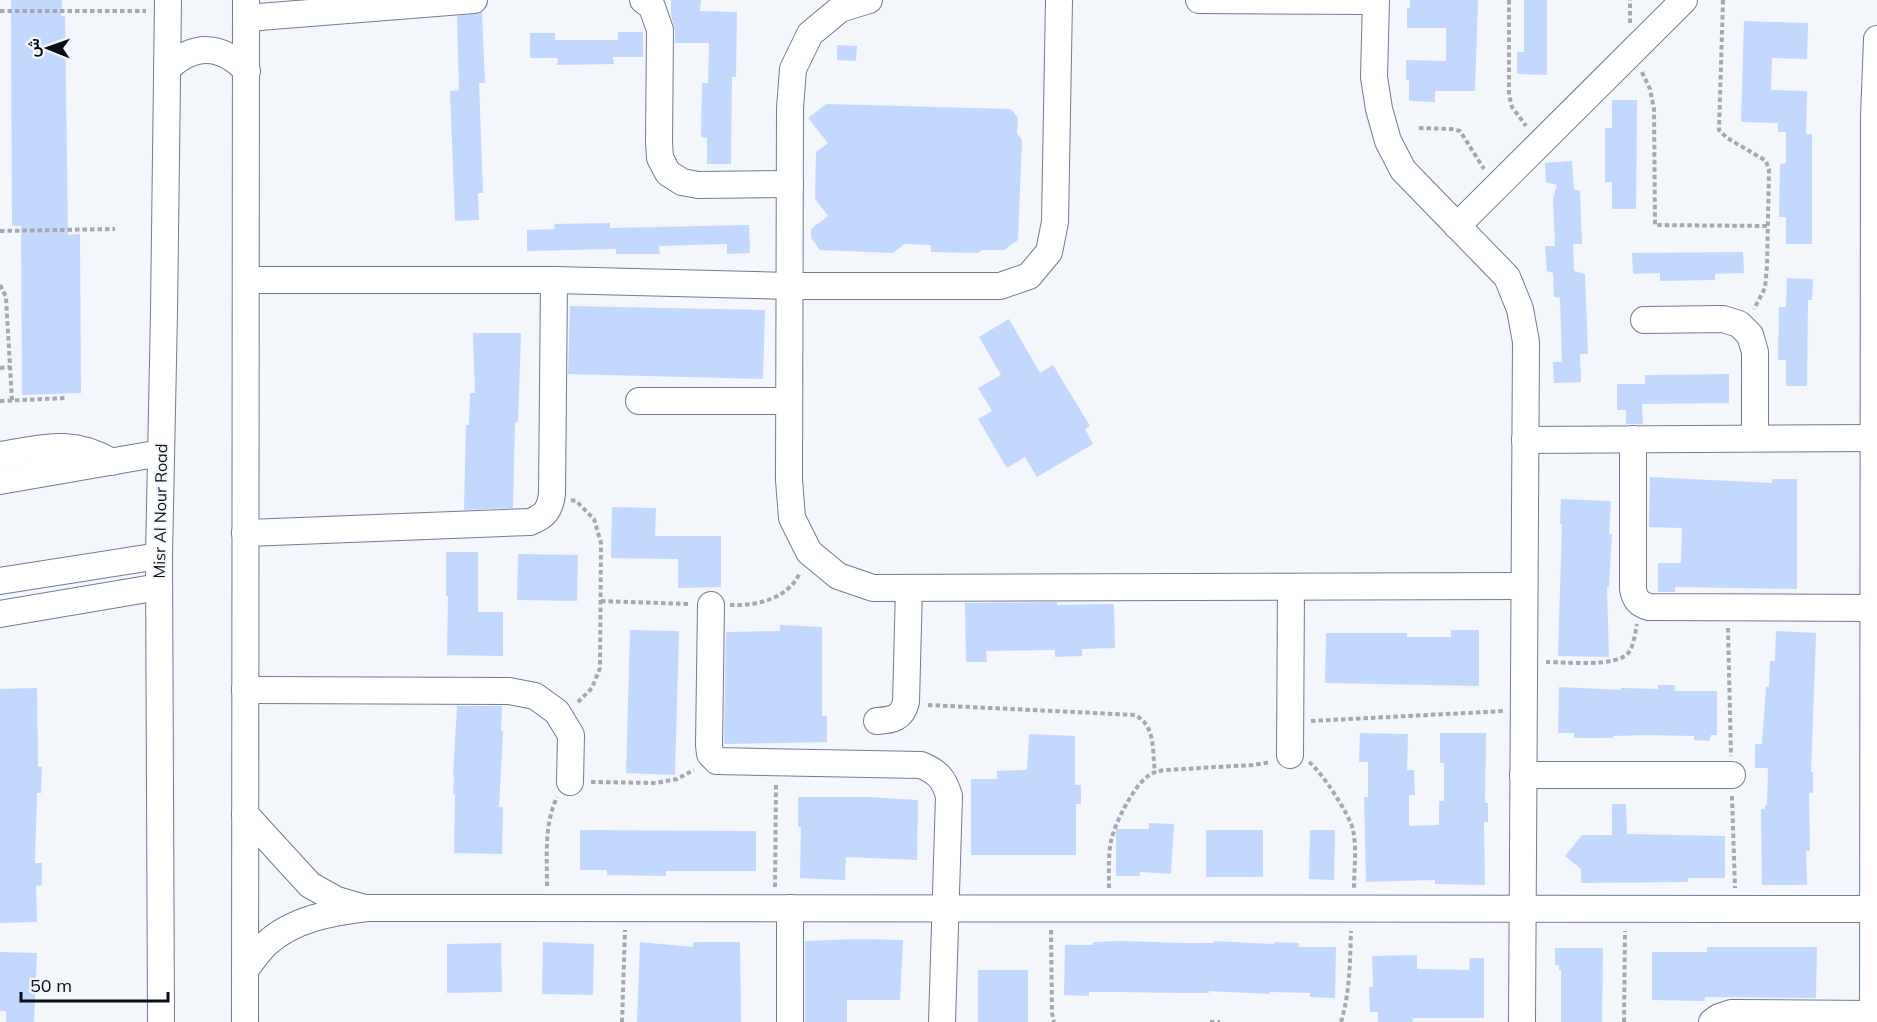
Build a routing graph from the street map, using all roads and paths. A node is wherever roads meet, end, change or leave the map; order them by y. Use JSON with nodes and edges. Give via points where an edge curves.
{"nodes":[{"id":1,"x":474,"y":0,"type":"edge"},
{"id":2,"x":643,"y":0,"type":"edge"},
{"id":3,"x":869,"y":0,"type":"edge"},
{"id":4,"x":1059,"y":0,"type":"edge"},
{"id":5,"x":1199,"y":0,"type":"edge"},
{"id":6,"x":1218,"y":0,"type":"edge"},
{"id":7,"x":1509,"y":0,"type":"edge"},
{"id":8,"x":1684,"y":0,"type":"edge"},
{"id":9,"x":1723,"y":0,"type":"edge"},
{"id":10,"x":1376,"y":1,"type":"edge"},
{"id":11,"x":168,"y":5,"type":"edge"},
{"id":12,"x":246,"y":9,"type":"edge"},
{"id":13,"x":0,"y":10,"type":"edge"},
{"id":14,"x":1877,"y":39,"type":"edge"},
{"id":15,"x":1629,"y":54,"type":"junction"},
{"id":16,"x":167,"y":69,"type":"junction"},
{"id":17,"x":247,"y":71,"type":"junction"},
{"id":18,"x":1876,"y":117,"type":"edge"},
{"id":19,"x":1419,"y":128,"type":"dead end"},
{"id":20,"x":1539,"y":144,"type":"junction"},
{"id":21,"x":790,"y":184,"type":"junction"},
{"id":22,"x":1496,"y":188,"type":"junction"},
{"id":23,"x":1457,"y":226,"type":"junction"},
{"id":24,"x":1768,"y":226,"type":"junction"},
{"id":25,"x":115,"y":229,"type":"dead end"},
{"id":26,"x":0,"y":231,"type":"edge"},
{"id":27,"x":246,"y":280,"type":"junction"},
{"id":28,"x":554,"y":280,"type":"junction"},
{"id":29,"x":0,"y":285,"type":"edge"},
{"id":30,"x":789,"y":286,"type":"junction"},
{"id":31,"x":1644,"y":320,"type":"dead end"},
{"id":32,"x":1739,"y":324,"type":"junction"},
{"id":33,"x":10,"y":367,"type":"junction"},
{"id":34,"x":0,"y":368,"type":"edge"},
{"id":35,"x":67,"y":398,"type":"dead end"},
{"id":36,"x":0,"y":401,"type":"edge"},
{"id":37,"x":12,"y":401,"type":"junction"},
{"id":38,"x":639,"y":401,"type":"dead end"},
{"id":39,"x":789,"y":402,"type":"junction"},
{"id":40,"x":1755,"y":438,"type":"junction"},
{"id":41,"x":1875,"y":438,"type":"edge"},
{"id":42,"x":1633,"y":439,"type":"junction"},
{"id":43,"x":1525,"y":440,"type":"junction"},
{"id":44,"x":161,"y":453,"type":"junction"},
{"id":45,"x":0,"y":455,"type":"edge"},
{"id":46,"x":112,"y":462,"type":"junction"},
{"id":47,"x":0,"y":481,"type":"edge"},
{"id":48,"x":552,"y":494,"type":"junction"},
{"id":49,"x":245,"y":533,"type":"junction"},
{"id":50,"x":159,"y":556,"type":"junction"},
{"id":51,"x":0,"y":581,"type":"edge"},
{"id":52,"x":1524,"y":586,"type":"junction"},
{"id":53,"x":159,"y":587,"type":"junction"},
{"id":54,"x":1291,"y":587,"type":"junction"},
{"id":55,"x":909,"y":588,"type":"junction"},
{"id":56,"x":711,"y":605,"type":"dead end"},
{"id":57,"x":1640,"y":605,"type":"junction"},
{"id":58,"x":1873,"y":608,"type":"junction"},
{"id":59,"x":0,"y":614,"type":"edge"},
{"id":60,"x":1524,"y":662,"type":"junction"},
{"id":61,"x":245,"y":690,"type":"junction"},
{"id":62,"x":906,"y":702,"type":"junction"},
{"id":63,"x":1523,"y":711,"type":"junction"},
{"id":64,"x":557,"y":712,"type":"junction"},
{"id":65,"x":877,"y":721,"type":"dead end"},
{"id":66,"x":1291,"y":722,"type":"junction"},
{"id":67,"x":710,"y":754,"type":"junction"},
{"id":68,"x":1290,"y":755,"type":"junction"},
{"id":69,"x":777,"y":763,"type":"junction"},
{"id":70,"x":1155,"y":772,"type":"junction"},
{"id":71,"x":1732,"y":775,"type":"dead end"},
{"id":72,"x":1523,"y":776,"type":"junction"},
{"id":73,"x":570,"y":782,"type":"junction"},
{"id":74,"x":245,"y":814,"type":"junction"},
{"id":75,"x":367,"y":908,"type":"junction"},
{"id":76,"x":547,"y":908,"type":"junction"},
{"id":77,"x":626,"y":908,"type":"junction"},
{"id":78,"x":782,"y":908,"type":"junction"},
{"id":79,"x":946,"y":909,"type":"junction"},
{"id":80,"x":1109,"y":909,"type":"junction"},
{"id":81,"x":1353,"y":909,"type":"junction"},
{"id":82,"x":1522,"y":909,"type":"junction"},
{"id":83,"x":1625,"y":909,"type":"junction"},
{"id":84,"x":1873,"y":909,"type":"junction"},
{"id":85,"x":1051,"y":910,"type":"junction"},
{"id":86,"x":244,"y":970,"type":"junction"},
{"id":87,"x":1872,"y":1018,"type":"edge"},
{"id":88,"x":161,"y":1022,"type":"edge"},
{"id":89,"x":245,"y":1022,"type":"edge"},
{"id":90,"x":622,"y":1022,"type":"edge"},
{"id":91,"x":790,"y":1022,"type":"edge"},
{"id":92,"x":942,"y":1022,"type":"edge"},
{"id":93,"x":1054,"y":1022,"type":"edge"},
{"id":94,"x":1210,"y":1022,"type":"edge"},
{"id":95,"x":1220,"y":1022,"type":"edge"},
{"id":96,"x":1341,"y":1022,"type":"edge"},
{"id":97,"x":1522,"y":1022,"type":"edge"},
{"id":98,"x":1624,"y":1022,"type":"edge"},
{"id":99,"x":1712,"y":1022,"type":"edge"}],
"edges":[{"from":1,"to":12,"type":"street"},
{"from":2,"to":21,"type":"street","via":[[652,7],[660,30],[659,142],[660,158],[668,172],[682,182],[698,185]]},
{"from":3,"to":21,"type":"street","via":[[840,9],[810,34],[793,69]]},
{"from":4,"to":30,"type":"street","via":[[1055,222],[1049,252],[1029,276],[1000,286]]},
{"from":5,"to":6,"type":"street"},
{"from":6,"to":10,"type":"street"},
{"from":7,"to":20,"type":"path","via":[[1509,99]]},
{"from":8,"to":15,"type":"street"},
{"from":9,"to":24,"type":"path","via":[[1719,130],[1767,161]]},
{"from":10,"to":23,"type":"street","via":[[1374,77],[1388,141],[1403,170]]},
{"from":11,"to":13,"type":"path"},
{"from":11,"to":16,"type":"street","name":"Misr Al Nour Road"},
{"from":12,"to":17,"type":"street"},
{"from":14,"to":18,"type":"street"},
{"from":15,"to":20,"type":"street"},
{"from":15,"to":24,"type":"path","via":[[1642,70],[1654,109],[1655,225]]},
{"from":16,"to":17,"type":"street","via":[[178,58],[207,50],[222,52]]},
{"from":16,"to":44,"type":"street","name":"Misr Al Nour Road"},
{"from":17,"to":27,"type":"street"},
{"from":18,"to":41,"type":"street"},
{"from":19,"to":22,"type":"path","via":[[1460,131]]},
{"from":20,"to":22,"type":"street"},
{"from":21,"to":30,"type":"street"},
{"from":22,"to":23,"type":"street"},
{"from":23,"to":43,"type":"street","via":[[1507,277],[1520,309],[1526,342]]},
{"from":24,"to":32,"type":"path","via":[[1765,288],[1755,308]]},
{"from":25,"to":26,"type":"path"},
{"from":27,"to":28,"type":"street"},
{"from":27,"to":49,"type":"street"},
{"from":28,"to":30,"type":"street"},
{"from":28,"to":48,"type":"street"},
{"from":29,"to":33,"type":"path","via":[[6,297]]},
{"from":30,"to":39,"type":"street"},
{"from":31,"to":32,"type":"street","via":[[1723,319]]},
{"from":32,"to":40,"type":"street","via":[[1750,336],[1755,352]]},
{"from":33,"to":34,"type":"path"},
{"from":33,"to":37,"type":"path"},
{"from":35,"to":37,"type":"path"},
{"from":36,"to":37,"type":"path"},
{"from":38,"to":39,"type":"street"},
{"from":39,"to":55,"type":"street","via":[[792,518],[809,552],[838,576],[873,588]]},
{"from":40,"to":41,"type":"street"},
{"from":40,"to":42,"type":"street"},
{"from":41,"to":58,"type":"street"},
{"from":42,"to":43,"type":"street"},
{"from":42,"to":57,"type":"street","via":[[1633,590]]},
{"from":43,"to":52,"type":"street"},
{"from":44,"to":46,"type":"street"},
{"from":44,"to":50,"type":"street","name":"Misr Al Nour Road"},
{"from":45,"to":46,"type":"street","via":[[77,447]]},
{"from":46,"to":47,"type":"street"},
{"from":48,"to":49,"type":"street","via":[[550,507],[531,522]]},
{"from":48,"to":64,"type":"path","via":[[576,501],[594,519],[601,543],[600,668],[592,688],[577,704]]},
{"from":49,"to":61,"type":"street"},
{"from":50,"to":51,"type":"street"},
{"from":50,"to":53,"type":"street","name":"Misr Al Nour Road"},
{"from":52,"to":54,"type":"street"},
{"from":52,"to":60,"type":"street"},
{"from":53,"to":59,"type":"street"},
{"from":53,"to":88,"type":"street","name":"Misr Al Nour Road"},
{"from":54,"to":55,"type":"street"},
{"from":54,"to":66,"type":"street"},
{"from":55,"to":62,"type":"street"},
{"from":56,"to":67,"type":"street"},
{"from":57,"to":58,"type":"street"},
{"from":57,"to":60,"type":"path","via":[[1633,642],[1621,659]]},
{"from":58,"to":84,"type":"street"},
{"from":60,"to":63,"type":"street"},
{"from":61,"to":64,"type":"street","via":[[508,692],[535,696]]},
{"from":61,"to":74,"type":"street"},
{"from":62,"to":65,"type":"street","via":[[899,716]]},
{"from":62,"to":70,"type":"path","via":[[1135,715],[1144,719],[1149,728]]},
{"from":63,"to":66,"type":"path"},
{"from":63,"to":72,"type":"street"},
{"from":64,"to":73,"type":"street","via":[[571,735]]},
{"from":66,"to":68,"type":"street"},
{"from":67,"to":69,"type":"street","via":[[726,762]]},
{"from":67,"to":73,"type":"path","via":[[677,779],[656,783]]},
{"from":68,"to":70,"type":"path","via":[[1253,765]]},
{"from":68,"to":81,"type":"path","via":[[1314,766],[1351,823]]},
{"from":69,"to":78,"type":"path"},
{"from":69,"to":79,"type":"street","via":[[921,765],[935,771],[945,782],[949,796]]},
{"from":70,"to":80,"type":"path","via":[[1139,785],[1116,826],[1110,854]]},
{"from":71,"to":72,"type":"street"},
{"from":72,"to":82,"type":"street"},
{"from":73,"to":76,"type":"path","via":[[557,795],[550,811]]},
{"from":74,"to":75,"type":"street","via":[[310,885],[337,900]]},
{"from":74,"to":86,"type":"street"},
{"from":75,"to":76,"type":"street"},
{"from":75,"to":86,"type":"street","via":[[331,913],[297,925],[266,944]]},
{"from":76,"to":77,"type":"street"},
{"from":77,"to":78,"type":"street"},
{"from":77,"to":90,"type":"path"},
{"from":78,"to":79,"type":"street"},
{"from":78,"to":91,"type":"street"},
{"from":79,"to":85,"type":"street"},
{"from":79,"to":92,"type":"street"},
{"from":80,"to":81,"type":"street"},
{"from":80,"to":85,"type":"street"},
{"from":81,"to":82,"type":"street"},
{"from":81,"to":96,"type":"path","via":[[1350,980]]},
{"from":82,"to":83,"type":"street"},
{"from":82,"to":97,"type":"street"},
{"from":83,"to":84,"type":"street"},
{"from":83,"to":98,"type":"path"},
{"from":84,"to":87,"type":"street"},
{"from":85,"to":93,"type":"path"},
{"from":86,"to":89,"type":"street"},
{"from":87,"to":99,"type":"street","via":[[1731,1013]]},
{"from":94,"to":95,"type":"path"}]}
